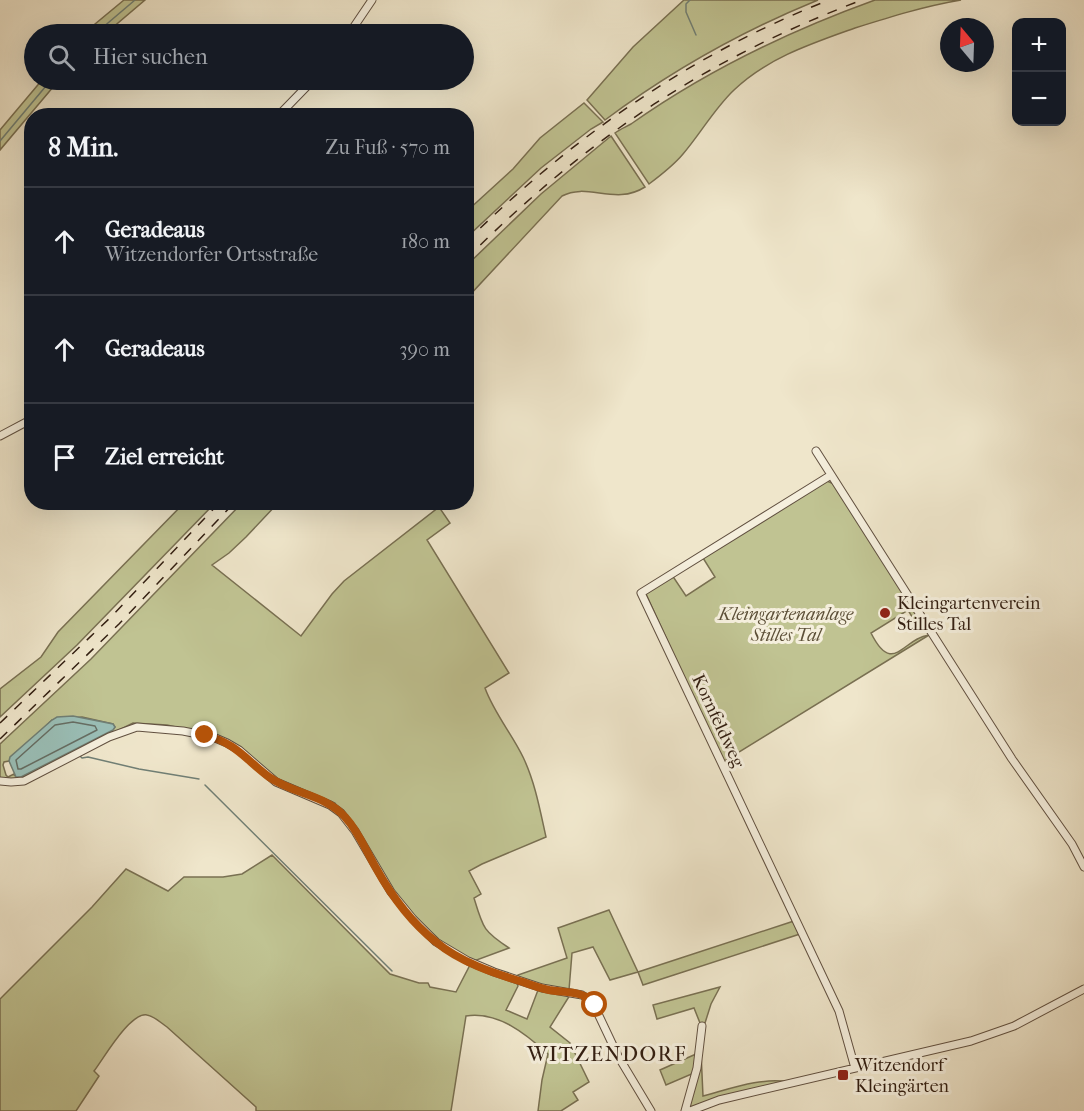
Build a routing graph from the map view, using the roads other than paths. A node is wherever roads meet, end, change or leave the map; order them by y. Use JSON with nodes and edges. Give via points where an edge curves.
{"nodes":[{"id":1,"x":372,"y":0,"type":"edge"},
{"id":2,"x":356,"y":24,"type":"edge"},
{"id":3,"x":303,"y":90,"type":"edge"},
{"id":4,"x":286,"y":108,"type":"edge"},
{"id":5,"x":24,"y":424,"type":"edge"},
{"id":6,"x":0,"y":436,"type":"edge"},
{"id":7,"x":816,"y":451,"type":"dead end"},
{"id":8,"x":831,"y":476,"type":"junction"},
{"id":9,"x":0,"y":781,"type":"edge"},
{"id":10,"x":1084,"y":867,"type":"edge"},
{"id":11,"x":1084,"y":989,"type":"edge"},
{"id":12,"x":702,"y":1026,"type":"dead end"},
{"id":13,"x":855,"y":1068,"type":"junction"},
{"id":14,"x":651,"y":1111,"type":"edge"},
{"id":15,"x":685,"y":1111,"type":"edge"},
{"id":16,"x":690,"y":1111,"type":"edge"}],
"edges":[{"from":1,"to":2,"type":"street"},
{"from":3,"to":4,"type":"street"},
{"from":5,"to":6,"type":"street"},
{"from":7,"to":8,"type":"street"},
{"from":8,"to":10,"type":"street"},
{"from":8,"to":13,"type":"street","name":"Kornfeldweg","via":[[641,592],[839,1011]]},
{"from":9,"to":14,"type":"street","via":[[24,780],[125,730],[143,727],[205,735],[233,746],[276,782],[341,813],[391,892],[428,934],[450,952],[521,982],[588,998]]},
{"from":11,"to":13,"type":"street","via":[[991,1035]]},
{"from":12,"to":15,"type":"street","via":[[697,1068]]},
{"from":13,"to":16,"type":"street","via":[[718,1100]]}]}
